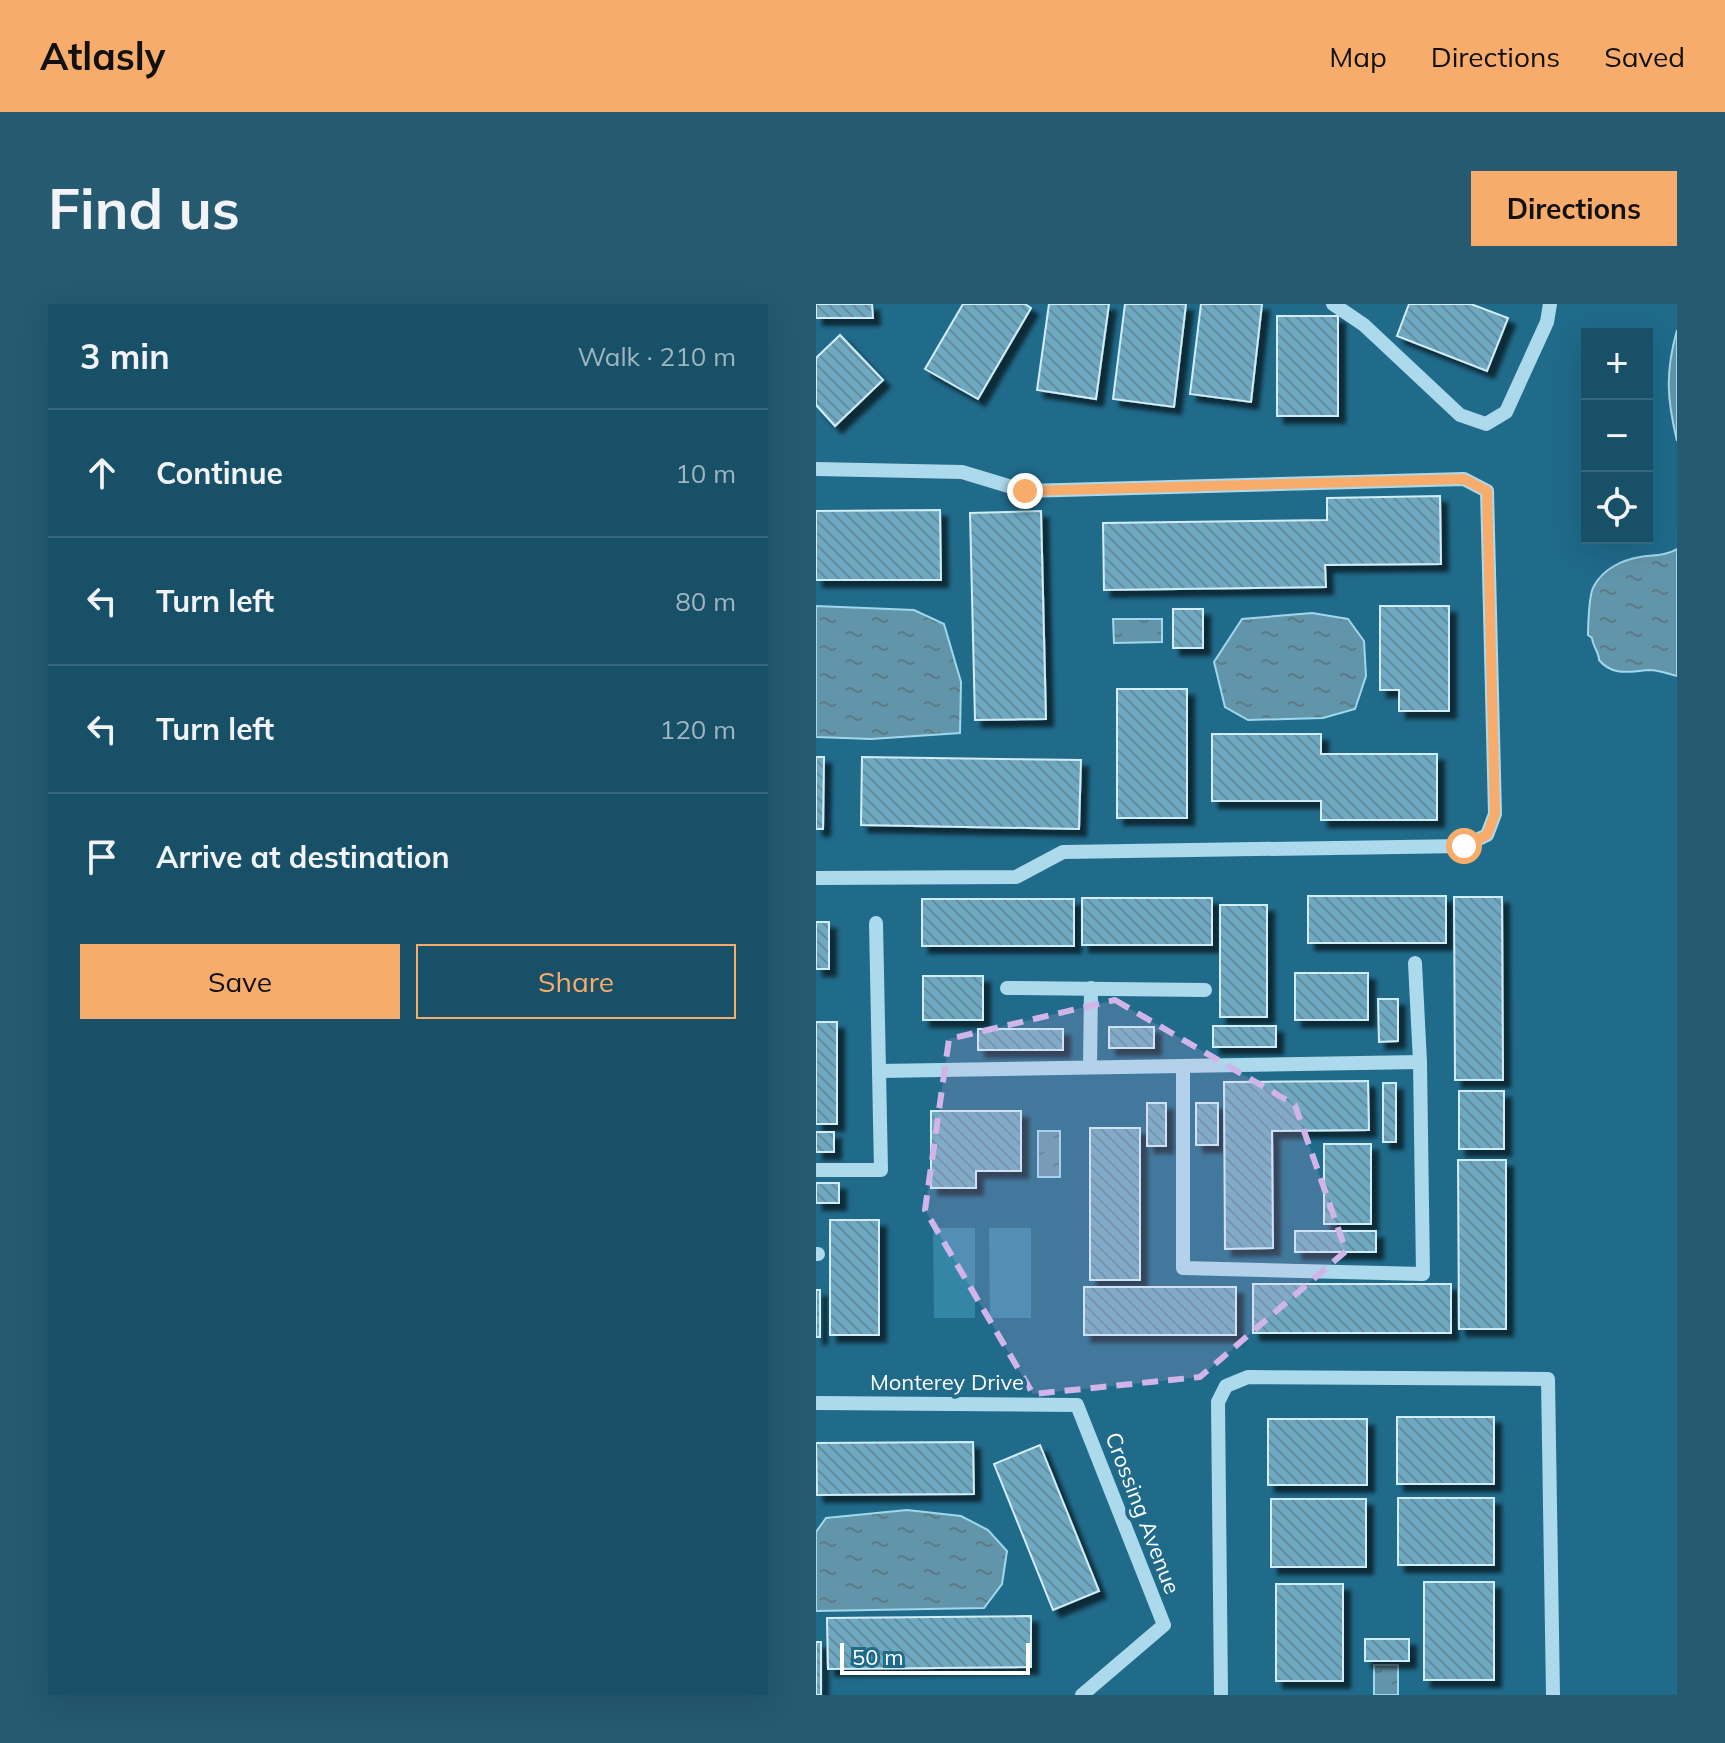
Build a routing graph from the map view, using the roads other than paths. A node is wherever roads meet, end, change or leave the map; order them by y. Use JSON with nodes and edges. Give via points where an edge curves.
{"nodes":[{"id":1,"x":1333,"y":304,"type":"edge"},
{"id":2,"x":1550,"y":304,"type":"edge"},
{"id":3,"x":816,"y":469,"type":"edge"},
{"id":4,"x":816,"y":878,"type":"edge"},
{"id":5,"x":876,"y":923,"type":"dead end"},
{"id":6,"x":1415,"y":963,"type":"dead end"},
{"id":7,"x":1007,"y":988,"type":"dead end"},
{"id":8,"x":1091,"y":988,"type":"junction"},
{"id":9,"x":1205,"y":990,"type":"dead end"},
{"id":10,"x":1420,"y":1062,"type":"junction"},
{"id":11,"x":1183,"y":1066,"type":"junction"},
{"id":12,"x":1090,"y":1067,"type":"junction"},
{"id":13,"x":879,"y":1071,"type":"junction"},
{"id":14,"x":816,"y":1170,"type":"edge"},
{"id":15,"x":816,"y":1403,"type":"edge"},
{"id":16,"x":1077,"y":1405,"type":"joint"},
{"id":17,"x":1082,"y":1695,"type":"edge"},
{"id":18,"x":1221,"y":1695,"type":"edge"},
{"id":19,"x":1553,"y":1695,"type":"edge"}],
"edges":[{"from":1,"to":2,"type":"lane","via":[[1364,325],[1460,415],[1486,424],[1506,412],[1547,322]]},
{"from":3,"to":4,"type":"lane","via":[[962,472],[1025,491],[1464,479],[1487,491],[1495,814],[1487,835],[1464,846],[1063,852],[1016,877]]},
{"from":5,"to":13,"type":"lane"},
{"from":6,"to":10,"type":"lane"},
{"from":7,"to":8,"type":"lane"},
{"from":8,"to":9,"type":"lane"},
{"from":8,"to":12,"type":"lane"},
{"from":10,"to":11,"type":"lane"},
{"from":10,"to":11,"type":"lane","via":[[1423,1274],[1183,1268]]},
{"from":11,"to":12,"type":"lane"},
{"from":12,"to":13,"type":"lane"},
{"from":13,"to":14,"type":"lane","via":[[881,1170]]},
{"from":15,"to":16,"type":"lane","name":"Monterey Drive"},
{"from":16,"to":17,"type":"lane","name":"Crossing Avenue","via":[[1164,1625]]},
{"from":18,"to":19,"type":"lane","via":[[1218,1402],[1226,1386],[1264,1377],[1548,1379]]}]}
